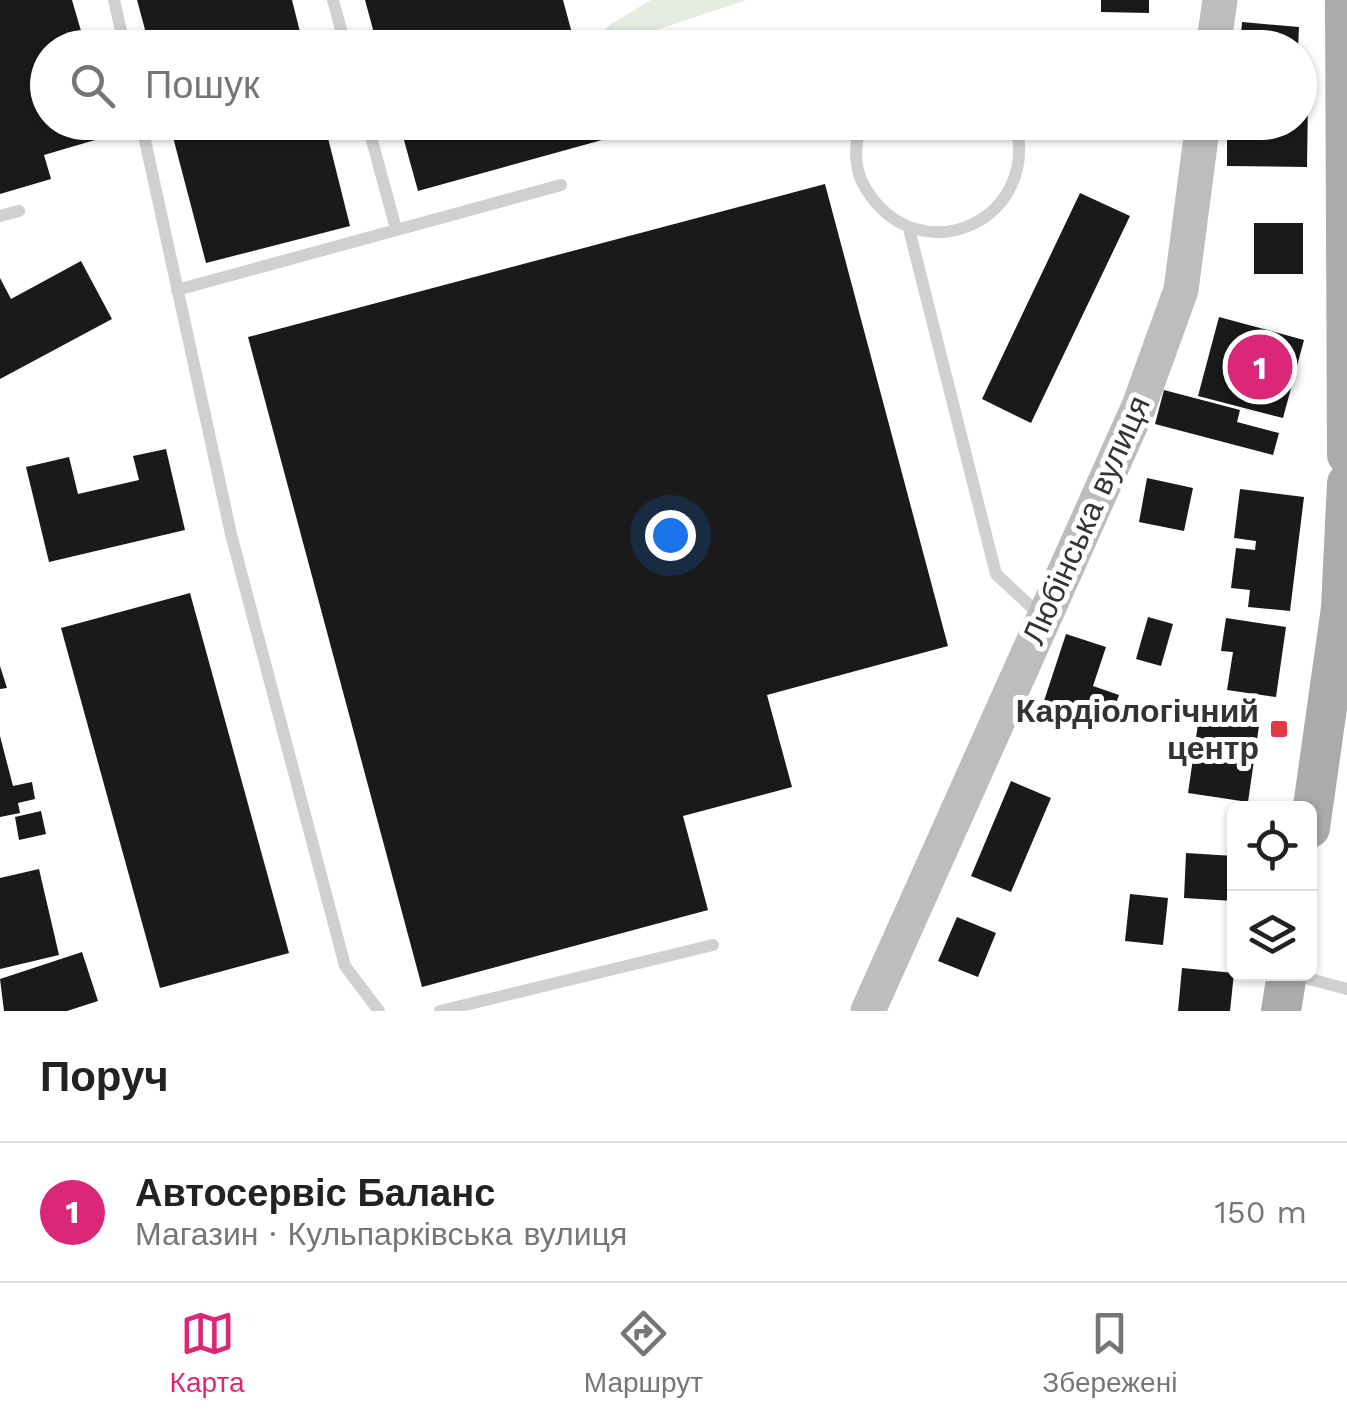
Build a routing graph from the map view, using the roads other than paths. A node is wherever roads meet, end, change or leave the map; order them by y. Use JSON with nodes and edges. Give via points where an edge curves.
{"nodes":[{"id":1,"x":114,"y":0,"type":"edge"},
{"id":2,"x":334,"y":0,"type":"edge"},
{"id":3,"x":1220,"y":0,"type":"edge"},
{"id":4,"x":1344,"y":0,"type":"edge"},
{"id":5,"x":121,"y":30,"type":"edge"},
{"id":6,"x":342,"y":30,"type":"edge"},
{"id":7,"x":1216,"y":30,"type":"edge"},
{"id":8,"x":145,"y":140,"type":"edge"},
{"id":9,"x":372,"y":140,"type":"edge"},
{"id":10,"x":855,"y":140,"type":"edge"},
{"id":11,"x":1017,"y":140,"type":"edge"},
{"id":12,"x":1201,"y":140,"type":"edge"},
{"id":13,"x":561,"y":184,"type":"dead end"},
{"id":14,"x":18,"y":212,"type":"dead end"},
{"id":15,"x":0,"y":216,"type":"edge"},
{"id":16,"x":396,"y":228,"type":"junction"},
{"id":17,"x":908,"y":229,"type":"junction"},
{"id":18,"x":177,"y":290,"type":"junction"},
{"id":19,"x":1347,"y":454,"type":"edge"},
{"id":20,"x":1347,"y":483,"type":"edge"},
{"id":21,"x":1042,"y":617,"type":"junction"},
{"id":22,"x":1314,"y":801,"type":"edge"},
{"id":23,"x":712,"y":944,"type":"dead end"},
{"id":24,"x":1286,"y":981,"type":"edge"},
{"id":25,"x":1315,"y":981,"type":"edge"},
{"id":26,"x":1347,"y":989,"type":"edge"},
{"id":27,"x":380,"y":1011,"type":"edge"},
{"id":28,"x":440,"y":1011,"type":"edge"},
{"id":29,"x":868,"y":1011,"type":"edge"},
{"id":30,"x":1281,"y":1011,"type":"edge"}],
"edges":[{"from":1,"to":5,"type":"lane"},
{"from":2,"to":6,"type":"lane"},
{"from":3,"to":7,"type":"main road"},
{"from":4,"to":19,"type":"main road"},
{"from":8,"to":18,"type":"lane"},
{"from":9,"to":16,"type":"lane"},
{"from":10,"to":17,"type":"lane","via":[[859,177],[878,209]]},
{"from":11,"to":17,"type":"lane","via":[[1020,162],[1007,197],[980,222],[946,234]]},
{"from":12,"to":21,"type":"main road","name":"Любінська вулиця","via":[[1181,290],[1139,406]]},
{"from":13,"to":16,"type":"lane"},
{"from":14,"to":15,"type":"lane"},
{"from":16,"to":18,"type":"lane"},
{"from":17,"to":21,"type":"lane","via":[[996,574]]},
{"from":18,"to":27,"type":"lane","via":[[231,534],[345,966]]},
{"from":20,"to":22,"type":"main road","via":[[1341,608]]},
{"from":21,"to":29,"type":"main road","name":"Любінська вулиця"},
{"from":23,"to":28,"type":"lane"},
{"from":24,"to":30,"type":"main road"},
{"from":25,"to":26,"type":"lane"}]}
